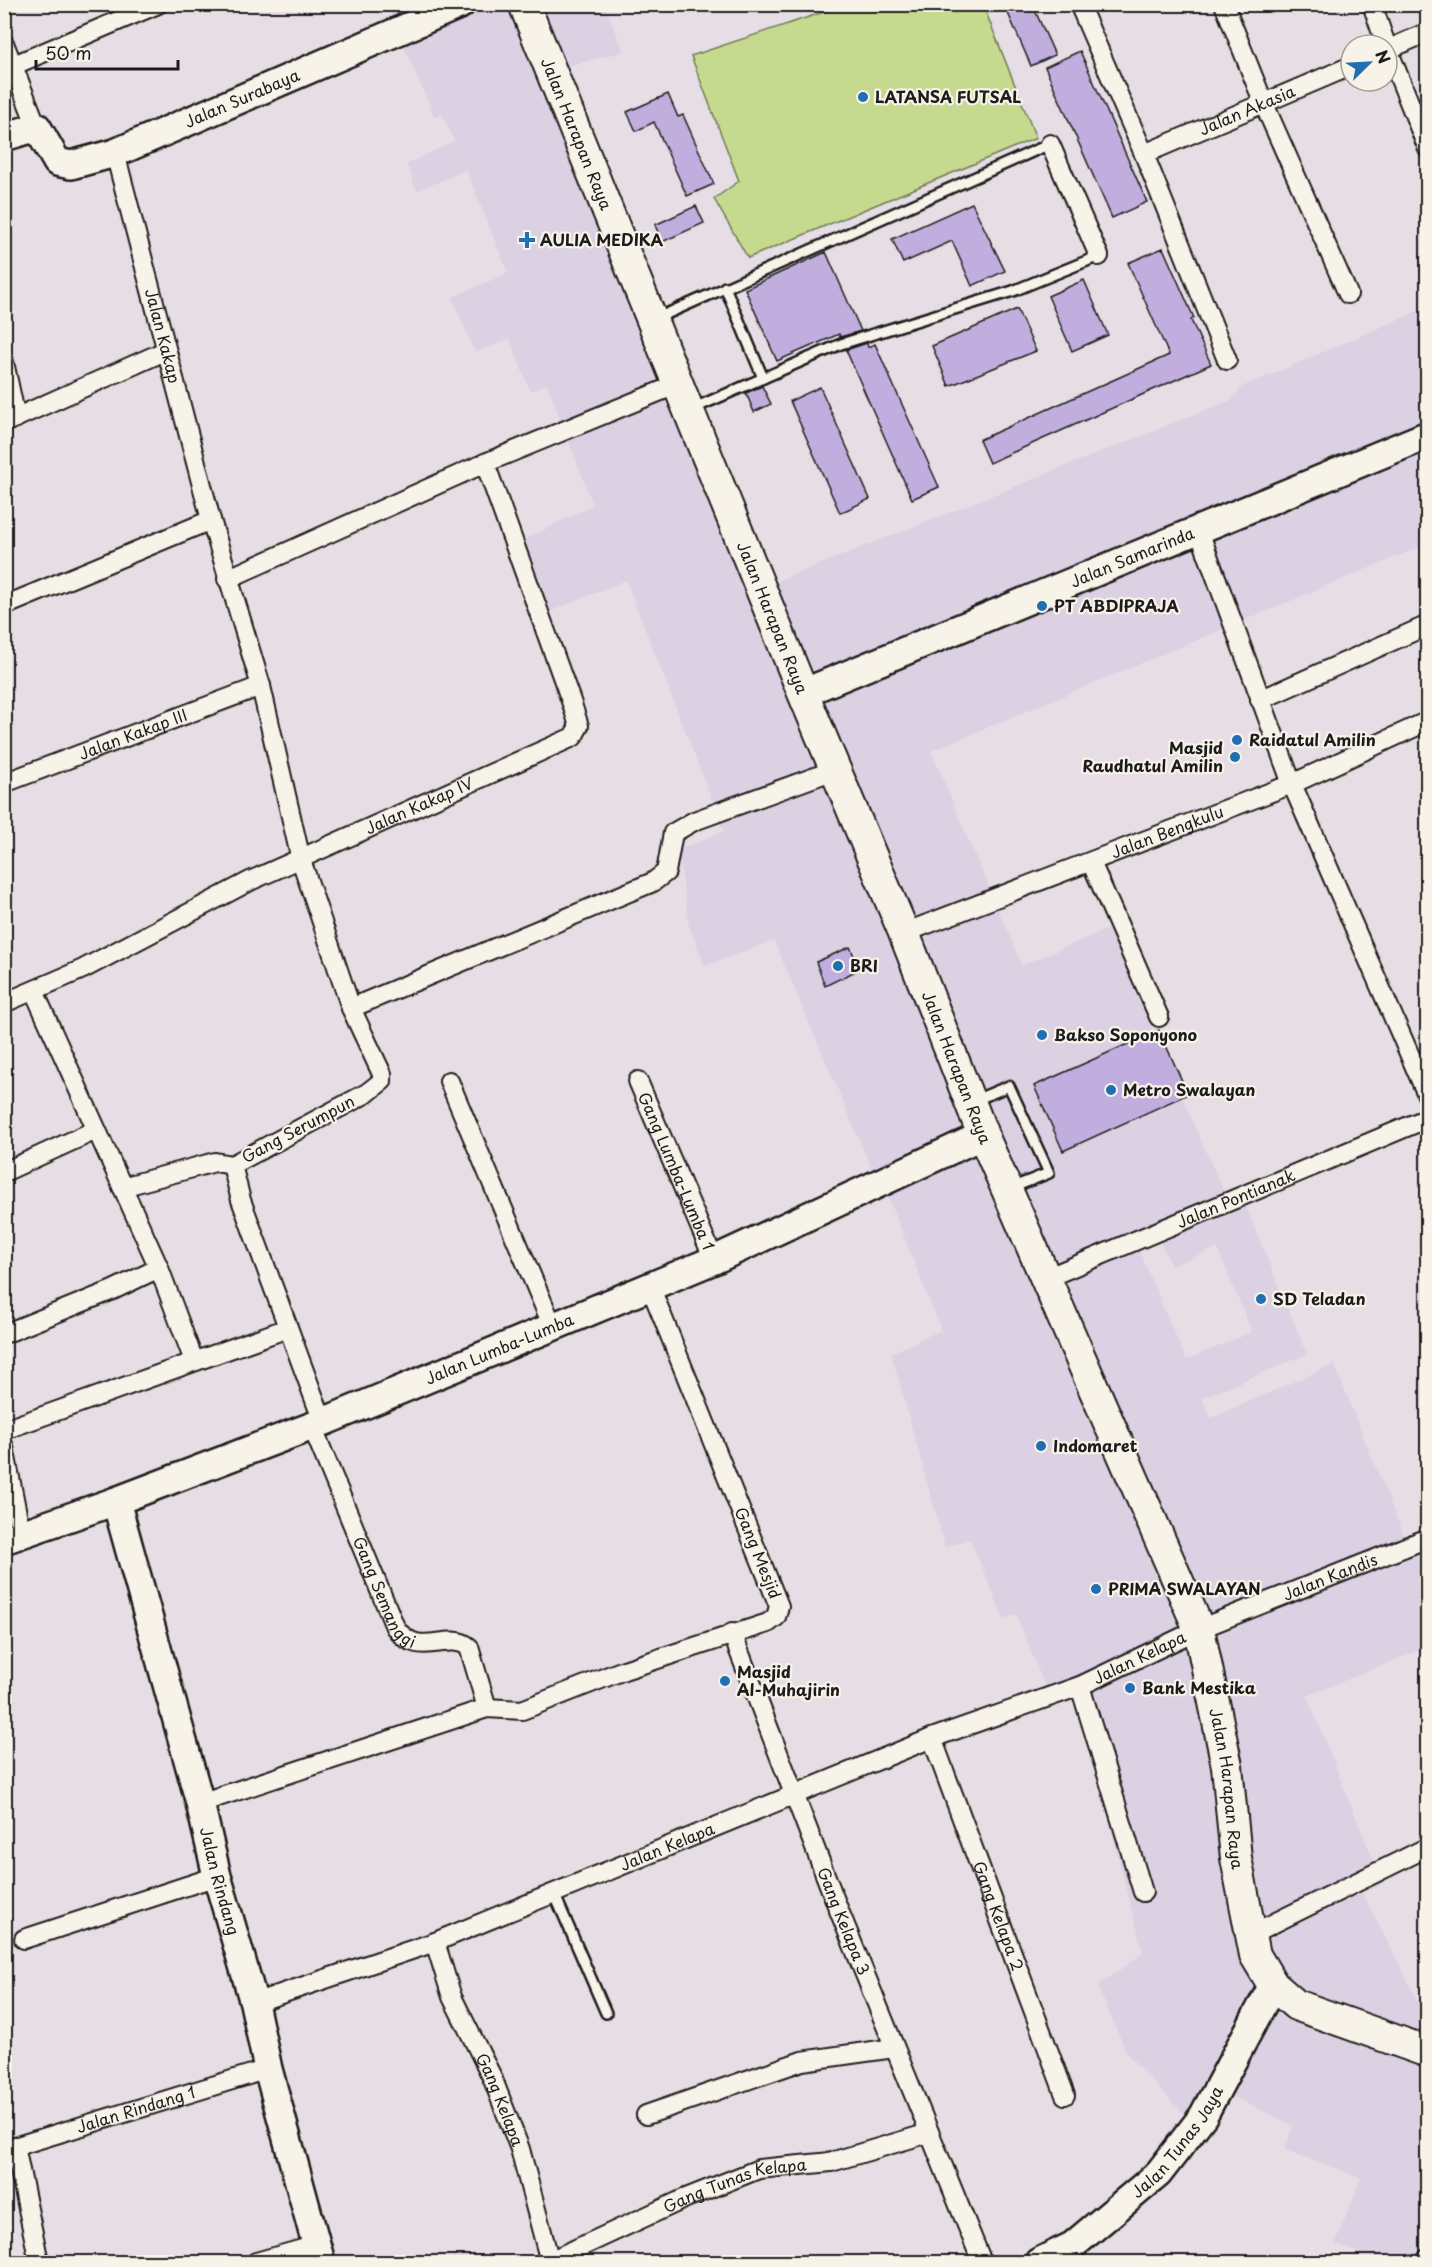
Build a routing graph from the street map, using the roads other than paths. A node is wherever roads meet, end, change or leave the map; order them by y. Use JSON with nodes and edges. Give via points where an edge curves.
{"nodes":[{"id":1,"x":158,"y":4,"type":"edge"},
{"id":2,"x":461,"y":4,"type":"edge"},
{"id":3,"x":524,"y":4,"type":"edge"},
{"id":4,"x":1079,"y":4,"type":"edge"},
{"id":5,"x":1224,"y":4,"type":"edge"},
{"id":6,"x":1372,"y":4,"type":"edge"},
{"id":7,"x":1382,"y":33,"type":"edge"},
{"id":8,"x":1428,"y":33,"type":"edge"},
{"id":9,"x":4,"y":43,"type":"edge"},
{"id":10,"x":1399,"y":44,"type":"edge"},
{"id":11,"x":14,"y":65,"type":"junction"},
{"id":12,"x":1339,"y":71,"type":"edge"},
{"id":13,"x":1399,"y":78,"type":"edge"},
{"id":14,"x":1264,"y":104,"type":"junction"},
{"id":15,"x":37,"y":127,"type":"junction"},
{"id":16,"x":4,"y":137,"type":"edge"},
{"id":17,"x":1050,"y":144,"type":"joint"},
{"id":18,"x":1428,"y":149,"type":"edge"},
{"id":19,"x":115,"y":153,"type":"junction"},
{"id":20,"x":1144,"y":154,"type":"junction"},
{"id":21,"x":1099,"y":256,"type":"joint"},
{"id":22,"x":725,"y":287,"type":"junction"},
{"id":23,"x":1348,"y":294,"type":"dead end"},
{"id":24,"x":651,"y":321,"type":"junction"},
{"id":25,"x":165,"y":351,"type":"junction"},
{"id":26,"x":1227,"y":360,"type":"dead end"},
{"id":27,"x":4,"y":362,"type":"edge"},
{"id":28,"x":763,"y":378,"type":"junction"},
{"id":29,"x":684,"y":397,"type":"junction"},
{"id":30,"x":10,"y":420,"type":"edge"},
{"id":31,"x":1428,"y":435,"type":"edge"},
{"id":32,"x":485,"y":463,"type":"junction"},
{"id":33,"x":211,"y":520,"type":"junction"},
{"id":34,"x":1199,"y":531,"type":"junction"},
{"id":35,"x":227,"y":579,"type":"junction"},
{"id":36,"x":4,"y":606,"type":"edge"},
{"id":37,"x":1428,"y":625,"type":"edge"},
{"id":38,"x":261,"y":686,"type":"junction"},
{"id":39,"x":803,"y":693,"type":"junction"},
{"id":40,"x":1260,"y":700,"type":"junction"},
{"id":41,"x":1428,"y":722,"type":"edge"},
{"id":42,"x":837,"y":769,"type":"junction"},
{"id":43,"x":4,"y":783,"type":"edge"},
{"id":44,"x":1292,"y":784,"type":"junction"},
{"id":45,"x":301,"y":860,"type":"junction"},
{"id":46,"x":1091,"y":861,"type":"junction"},
{"id":47,"x":904,"y":933,"type":"junction"},
{"id":48,"x":34,"y":991,"type":"junction"},
{"id":49,"x":4,"y":1003,"type":"edge"},
{"id":50,"x":351,"y":1008,"type":"junction"},
{"id":51,"x":1159,"y":1017,"type":"dead end"},
{"id":52,"x":449,"y":1081,"type":"dead end"},
{"id":53,"x":638,"y":1081,"type":"dead end"},
{"id":54,"x":1428,"y":1097,"type":"edge"},
{"id":55,"x":970,"y":1102,"type":"junction"},
{"id":56,"x":1428,"y":1118,"type":"edge"},
{"id":57,"x":96,"y":1130,"type":"junction"},
{"id":58,"x":984,"y":1135,"type":"junction"},
{"id":59,"x":232,"y":1165,"type":"junction"},
{"id":60,"x":4,"y":1172,"type":"edge"},
{"id":61,"x":122,"y":1187,"type":"junction"},
{"id":62,"x":1006,"y":1190,"type":"junction"},
{"id":63,"x":714,"y":1260,"type":"junction"},
{"id":64,"x":159,"y":1268,"type":"junction"},
{"id":65,"x":1044,"y":1279,"type":"junction"},
{"id":66,"x":650,"y":1287,"type":"junction"},
{"id":67,"x":553,"y":1327,"type":"junction"},
{"id":68,"x":288,"y":1328,"type":"junction"},
{"id":69,"x":4,"y":1334,"type":"edge"},
{"id":70,"x":194,"y":1361,"type":"junction"},
{"id":71,"x":317,"y":1424,"type":"junction"},
{"id":72,"x":4,"y":1430,"type":"edge"},
{"id":73,"x":4,"y":1447,"type":"edge"},
{"id":74,"x":116,"y":1501,"type":"junction"},
{"id":75,"x":13,"y":1537,"type":"edge"},
{"id":76,"x":1428,"y":1538,"type":"edge"},
{"id":77,"x":1199,"y":1629,"type":"junction"},
{"id":78,"x":732,"y":1633,"type":"junction"},
{"id":79,"x":1080,"y":1686,"type":"junction"},
{"id":80,"x":487,"y":1708,"type":"junction"},
{"id":81,"x":932,"y":1738,"type":"junction"},
{"id":82,"x":794,"y":1794,"type":"junction"},
{"id":83,"x":200,"y":1803,"type":"junction"},
{"id":84,"x":1428,"y":1847,"type":"edge"},
{"id":85,"x":217,"y":1876,"type":"junction"},
{"id":86,"x":1143,"y":1892,"type":"dead end"},
{"id":87,"x":554,"y":1893,"type":"junction"},
{"id":88,"x":1250,"y":1935,"type":"junction"},
{"id":89,"x":24,"y":1939,"type":"dead end"},
{"id":90,"x":435,"y":1942,"type":"junction"},
{"id":91,"x":1273,"y":1985,"type":"junction"},
{"id":92,"x":254,"y":2003,"type":"junction"},
{"id":93,"x":606,"y":2013,"type":"dead end"},
{"id":94,"x":894,"y":2048,"type":"junction"},
{"id":95,"x":1428,"y":2052,"type":"edge"},
{"id":96,"x":268,"y":2068,"type":"junction"},
{"id":97,"x":1065,"y":2095,"type":"dead end"},
{"id":98,"x":646,"y":2115,"type":"dead end"},
{"id":99,"x":929,"y":2133,"type":"junction"},
{"id":100,"x":10,"y":2148,"type":"edge"},
{"id":101,"x":319,"y":2254,"type":"edge"},
{"id":102,"x":1428,"y":2258,"type":"edge"},
{"id":103,"x":39,"y":2262,"type":"edge"},
{"id":104,"x":256,"y":2262,"type":"edge"},
{"id":105,"x":550,"y":2262,"type":"edge"},
{"id":106,"x":982,"y":2262,"type":"edge"},
{"id":107,"x":1041,"y":2262,"type":"edge"},
{"id":108,"x":1425,"y":2262,"type":"edge"}],
"edges":[{"from":1,"to":11,"type":"street"},
{"from":2,"to":19,"type":"street","name":"Jalan Surabaya"},
{"from":3,"to":24,"type":"main road","name":"Jalan Harapan Raya"},
{"from":4,"to":20,"type":"street"},
{"from":5,"to":14,"type":"street"},
{"from":6,"to":7,"type":"street"},
{"from":8,"to":10,"type":"street"},
{"from":9,"to":11,"type":"street","name":"Jalan Surabaya"},
{"from":11,"to":15,"type":"street","name":"Jalan Surabaya"},
{"from":12,"to":14,"type":"street","name":"Jalan Akasia"},
{"from":13,"to":18,"type":"street"},
{"from":14,"to":20,"type":"street","name":"Jalan Akasia"},
{"from":14,"to":23,"type":"street"},
{"from":15,"to":16,"type":"street"},
{"from":15,"to":19,"type":"street","name":"Jalan Surabaya","via":[[57,162],[71,165]]},
{"from":17,"to":21,"type":"street"},
{"from":17,"to":22,"type":"lane"},
{"from":19,"to":25,"type":"street","name":"Jalan Kakap"},
{"from":20,"to":26,"type":"street"},
{"from":21,"to":28,"type":"lane","via":[[1013,291],[841,344]]},
{"from":22,"to":24,"type":"lane"},
{"from":22,"to":28,"type":"lane"},
{"from":24,"to":29,"type":"main road","name":"Jalan Harapan Raya"},
{"from":25,"to":30,"type":"street"},
{"from":25,"to":33,"type":"street","name":"Jalan Kakap"},
{"from":27,"to":30,"type":"street"},
{"from":28,"to":29,"type":"lane"},
{"from":29,"to":32,"type":"street"},
{"from":29,"to":39,"type":"main road","name":"Jalan Harapan Raya"},
{"from":31,"to":34,"type":"street","name":"Jalan Samarinda"},
{"from":32,"to":35,"type":"street"},
{"from":32,"to":45,"type":"street","name":"Jalan Kakap IV","via":[[579,726],[573,737]]},
{"from":33,"to":35,"type":"street","name":"Jalan Kakap"},
{"from":33,"to":36,"type":"street"},
{"from":34,"to":39,"type":"street","name":"Jalan Samarinda"},
{"from":34,"to":40,"type":"street"},
{"from":35,"to":38,"type":"street","name":"Jalan Kakap"},
{"from":37,"to":40,"type":"street"},
{"from":38,"to":43,"type":"street","name":"Jalan Kakap III"},
{"from":38,"to":45,"type":"street","name":"Jalan Kakap"},
{"from":39,"to":42,"type":"main road","name":"Jalan Harapan Raya"},
{"from":40,"to":44,"type":"street"},
{"from":41,"to":44,"type":"street","name":"Jalan Bengkulu"},
{"from":42,"to":47,"type":"main road","name":"Jalan Harapan Raya"},
{"from":42,"to":50,"type":"street","via":[[694,821],[673,833],[666,872],[653,882]]},
{"from":44,"to":46,"type":"street","name":"Jalan Bengkulu"},
{"from":44,"to":54,"type":"street"},
{"from":45,"to":48,"type":"street","name":"Jalan Kakap IV","via":[[250,881]]},
{"from":45,"to":50,"type":"street","name":"Jalan Kakap"},
{"from":46,"to":47,"type":"street","name":"Jalan Bengkulu"},
{"from":46,"to":51,"type":"street"},
{"from":47,"to":55,"type":"main road","name":"Jalan Harapan Raya"},
{"from":48,"to":49,"type":"street","name":"Jalan Kakap IV"},
{"from":48,"to":57,"type":"street"},
{"from":50,"to":59,"type":"street","name":"Gang Serumpun","via":[[382,1081]]},
{"from":52,"to":67,"type":"street"},
{"from":53,"to":63,"type":"street","name":"Gang Lumba-Lumba 1"},
{"from":55,"to":58,"type":"main road","name":"Jalan Harapan Raya"},
{"from":55,"to":62,"type":"lane","via":[[1009,1086],[1048,1173]]},
{"from":56,"to":65,"type":"street","name":"Jalan Pontianak"},
{"from":57,"to":60,"type":"street"},
{"from":57,"to":61,"type":"street"},
{"from":58,"to":62,"type":"main road","name":"Jalan Harapan Raya"},
{"from":58,"to":63,"type":"street","name":"Jalan Lumba-Lumba"},
{"from":59,"to":61,"type":"street","via":[[215,1162]]},
{"from":59,"to":68,"type":"street","name":"Gang Serumpun"},
{"from":61,"to":64,"type":"street"},
{"from":62,"to":65,"type":"main road","name":"Jalan Harapan Raya"},
{"from":63,"to":66,"type":"street","name":"Jalan Lumba-Lumba"},
{"from":64,"to":69,"type":"street"},
{"from":64,"to":70,"type":"street"},
{"from":65,"to":77,"type":"main road","name":"Jalan Harapan Raya"},
{"from":66,"to":67,"type":"street","name":"Jalan Lumba-Lumba"},
{"from":66,"to":78,"type":"street","name":"Gang Mesjid","via":[[779,1606],[776,1617],[768,1623]]},
{"from":67,"to":71,"type":"street","name":"Jalan Lumba-Lumba"},
{"from":68,"to":70,"type":"street"},
{"from":68,"to":71,"type":"street","name":"Gang Serumpun"},
{"from":70,"to":72,"type":"street"},
{"from":71,"to":74,"type":"street","name":"Jalan Lumba-Lumba"},
{"from":71,"to":80,"type":"street","name":"Gang Semanggi","via":[[395,1627],[403,1639],[417,1644],[460,1643],[469,1647]]},
{"from":73,"to":75,"type":"street"},
{"from":74,"to":75,"type":"street","name":"Jalan Lumba-Lumba"},
{"from":74,"to":83,"type":"street","name":"Jalan Rindang"},
{"from":76,"to":77,"type":"street","name":"Jalan Kandis"},
{"from":77,"to":79,"type":"street","name":"Jalan Kelapa"},
{"from":77,"to":88,"type":"main road","name":"Jalan Harapan Raya","via":[[1227,1766],[1236,1858]]},
{"from":78,"to":80,"type":"street","via":[[522,1710]]},
{"from":78,"to":82,"type":"street"},
{"from":79,"to":81,"type":"street","name":"Jalan Kelapa"},
{"from":79,"to":86,"type":"street","name":"Jalan Kelapa"},
{"from":80,"to":83,"type":"street"},
{"from":81,"to":82,"type":"street","name":"Jalan Kelapa"},
{"from":81,"to":97,"type":"street","name":"Gang Kelapa 2"},
{"from":82,"to":87,"type":"street","name":"Jalan Kelapa"},
{"from":82,"to":94,"type":"street","name":"Gang Kelapa 3"},
{"from":83,"to":85,"type":"street","name":"Jalan Rindang"},
{"from":84,"to":88,"type":"street"},
{"from":85,"to":89,"type":"street"},
{"from":85,"to":92,"type":"street","name":"Jalan Rindang"},
{"from":87,"to":90,"type":"street","name":"Jalan Kelapa"},
{"from":87,"to":93,"type":"lane"},
{"from":88,"to":91,"type":"main road","name":"Jalan Harapan Raya","via":[[1255,1955]]},
{"from":90,"to":92,"type":"street","name":"Jalan Kelapa"},
{"from":90,"to":105,"type":"street","name":"Gang Kelapa","via":[[452,1997],[492,2077],[520,2149]]},
{"from":91,"to":95,"type":"main road","name":"Jalan Harapan Raya","via":[[1296,2005]]},
{"from":91,"to":107,"type":"street","name":"Jalan Tunas Jaya","via":[[1203,2116],[1158,2174],[1072,2246]]},
{"from":92,"to":96,"type":"street","name":"Jalan Rindang"},
{"from":94,"to":98,"type":"street","via":[[802,2061]]},
{"from":94,"to":99,"type":"street","name":"Gang Kelapa 3"},
{"from":96,"to":100,"type":"street","name":"Jalan Rindang 1"},
{"from":96,"to":101,"type":"street","name":"Jalan Rindang"},
{"from":99,"to":105,"type":"street","name":"Gang Tunas Kelapa","via":[[831,2162],[759,2169],[686,2198]]},
{"from":99,"to":106,"type":"street","name":"Gang Kelapa 3"},
{"from":100,"to":103,"type":"street"},
{"from":101,"to":104,"type":"street"},
{"from":102,"to":108,"type":"street"}]}
